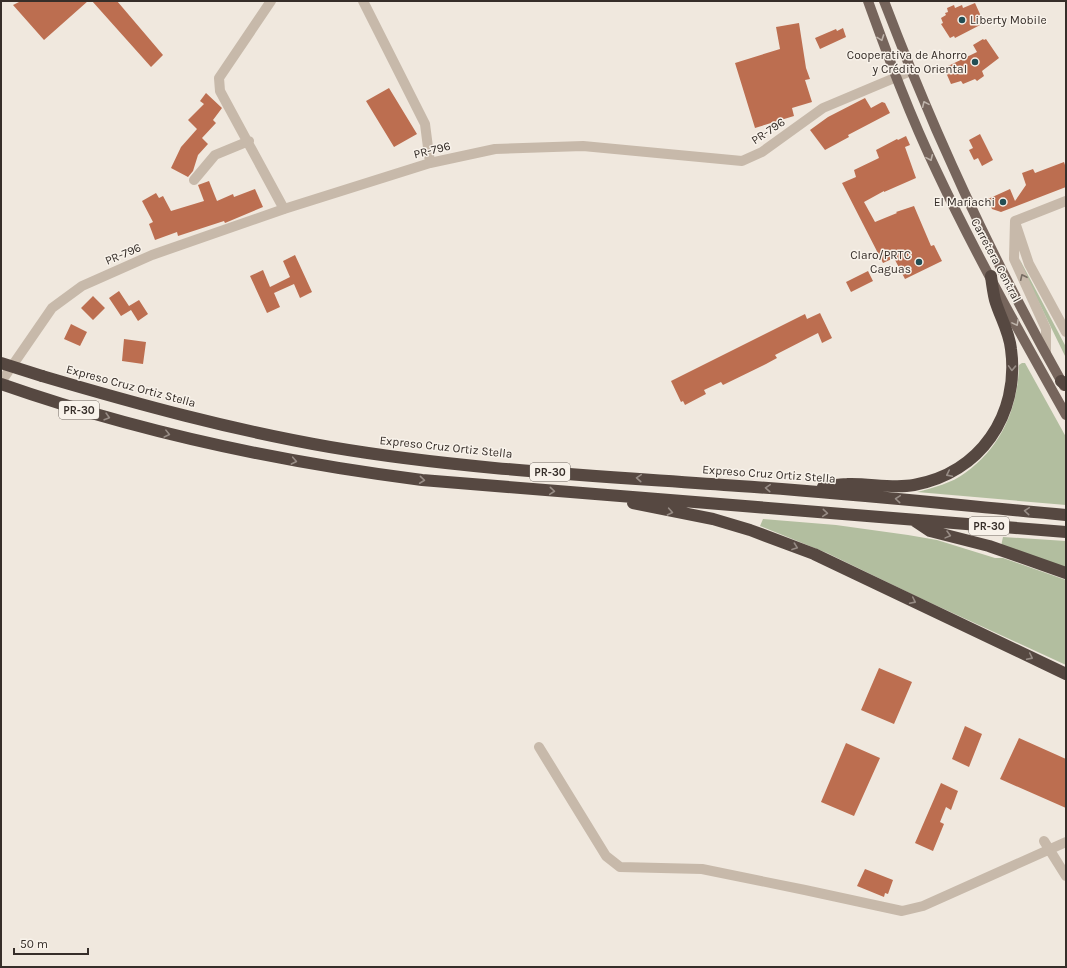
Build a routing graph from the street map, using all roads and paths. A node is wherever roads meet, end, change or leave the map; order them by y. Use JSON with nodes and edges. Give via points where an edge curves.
{"nodes":[{"id":1,"x":271,"y":1,"type":"edge"},
{"id":2,"x":363,"y":1,"type":"edge"},
{"id":3,"x":868,"y":1,"type":"edge"},
{"id":4,"x":884,"y":1,"type":"edge"},
{"id":5,"x":911,"y":71,"type":"junction"},
{"id":6,"x":895,"y":77,"type":"junction"},
{"id":7,"x":249,"y":141,"type":"junction"},
{"id":8,"x":430,"y":163,"type":"junction"},
{"id":9,"x":194,"y":180,"type":"dead end"},
{"id":10,"x":1066,"y":201,"type":"edge"},
{"id":11,"x":284,"y":209,"type":"junction"},
{"id":12,"x":1015,"y":222,"type":"junction"},
{"id":13,"x":990,"y":276,"type":"junction"},
{"id":14,"x":1066,"y":332,"type":"edge"},
{"id":15,"x":1046,"y":353,"type":"junction"},
{"id":16,"x":1,"y":362,"type":"edge"},
{"id":17,"x":1,"y":383,"type":"edge"},
{"id":18,"x":1064,"y":385,"type":"edge"},
{"id":19,"x":1066,"y":415,"type":"edge"},
{"id":20,"x":797,"y":490,"type":"junction"},
{"id":21,"x":591,"y":494,"type":"junction"},
{"id":22,"x":1066,"y":515,"type":"edge"},
{"id":23,"x":912,"y":520,"type":"junction"},
{"id":24,"x":1066,"y":532,"type":"edge"},
{"id":25,"x":1066,"y":573,"type":"edge"},
{"id":26,"x":1066,"y":674,"type":"edge"},
{"id":27,"x":539,"y":747,"type":"dead end"},
{"id":28,"x":1066,"y":842,"type":"edge"},
{"id":29,"x":1047,"y":844,"type":"junction"},
{"id":30,"x":1066,"y":876,"type":"edge"}],
"edges":[{"from":1,"to":7,"type":"street","via":[[219,78],[220,91]]},
{"from":2,"to":8,"type":"street","via":[[425,124]]},
{"from":3,"to":6,"type":"main road","name":"Carretera Central","one_way":true},
{"from":4,"to":5,"type":"main road","name":"Carretera Central"},
{"from":5,"to":6,"type":"street","name":"PR-796","number":"PR-796"},
{"from":15,"to":5,"type":"main road","name":"Carretera Central","one_way":true,"via":[[967,196]]},
{"from":6,"to":8,"type":"street","name":"PR-796","number":"PR-796","via":[[824,108],[762,152],[742,161],[583,146],[495,149]]},
{"from":6,"to":13,"type":"main road","name":"Carretera Central","one_way":true,"via":[[936,171]]},
{"from":7,"to":9,"type":"street","via":[[215,155]]},
{"from":7,"to":11,"type":"street"},
{"from":8,"to":11,"type":"street","name":"PR-796","number":"PR-796"},
{"from":10,"to":12,"type":"street"},
{"from":11,"to":17,"type":"street","name":"PR-796","number":"PR-796","via":[[152,256],[82,286],[52,308]]},
{"from":12,"to":14,"type":"street","via":[[1029,264]]},
{"from":15,"to":12,"type":"street","one_way":true,"via":[[1046,329],[1014,258]]},
{"from":13,"to":19,"type":"main road","name":"Carretera Central","one_way":true},
{"from":13,"to":20,"type":"highway","one_way":true,"via":[[995,301],[1011,349],[1011,386],[1001,419],[986,444],[962,467],[945,476],[913,485],[848,484]]},
{"from":15,"to":18,"type":"main road","name":"Carretera Central"},
{"from":20,"to":16,"type":"highway","name":"Expreso Cruz Ortiz Stella","number":"PR-30","one_way":true,"bridge":true,"via":[[508,469],[330,447],[202,420],[42,376]]},
{"from":17,"to":21,"type":"highway","number":"PR-30","one_way":true,"via":[[29,394],[191,440],[318,466],[422,480]]},
{"from":22,"to":20,"type":"highway","name":"Expreso Cruz Ortiz Stella","number":"PR-30","one_way":true},
{"from":21,"to":23,"type":"highway","number":"PR-30","one_way":true},
{"from":21,"to":26,"type":"highway","one_way":true,"via":[[713,519],[814,554]]},
{"from":23,"to":24,"type":"highway","number":"PR-30"},
{"from":23,"to":25,"type":"highway","one_way":true,"via":[[930,531],[988,546]]},
{"from":27,"to":29,"type":"street","via":[[606,856],[620,868],[702,869],[902,912],[923,906]]},
{"from":28,"to":29,"type":"street"},
{"from":29,"to":30,"type":"street"}]}
